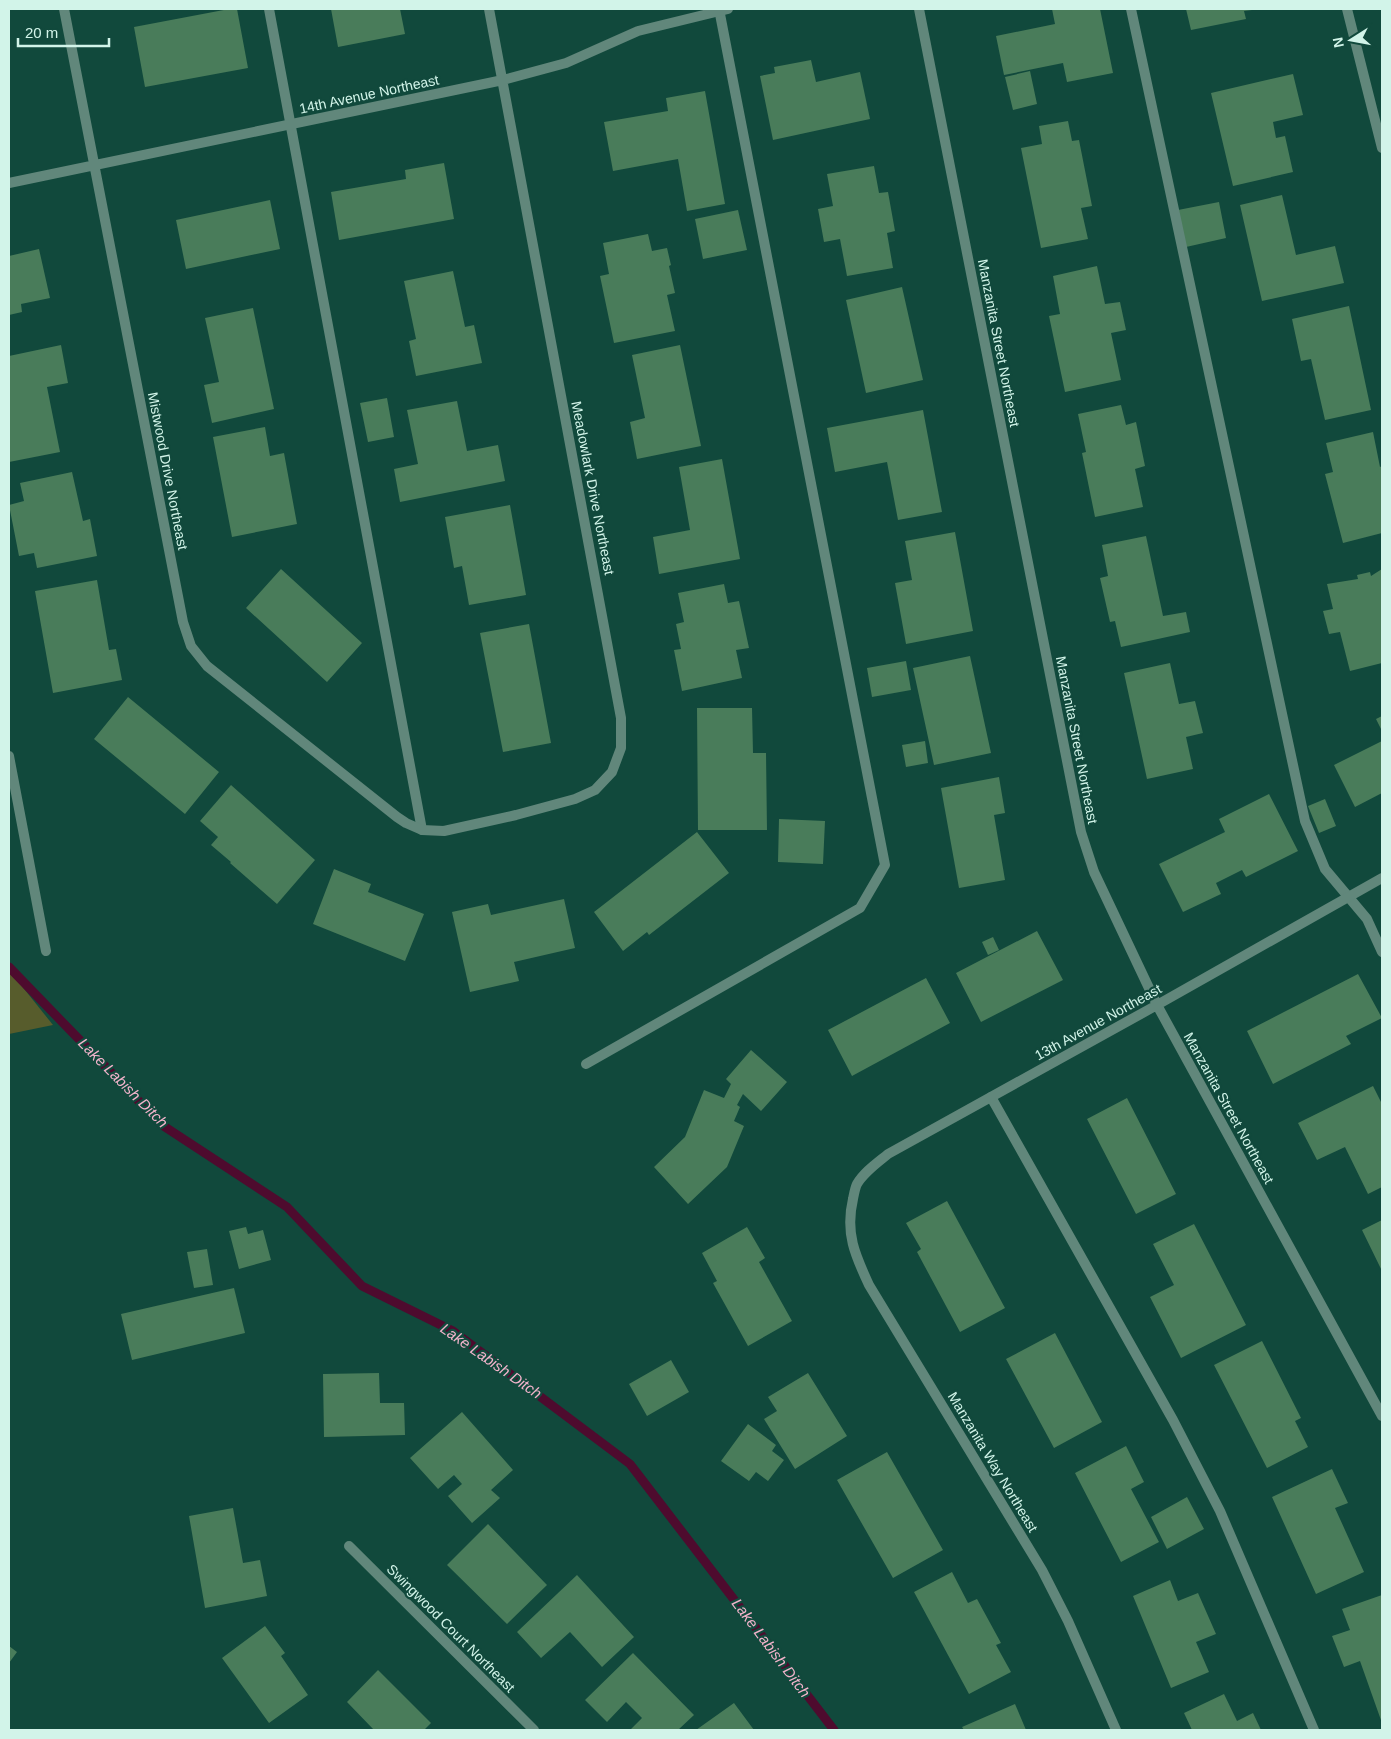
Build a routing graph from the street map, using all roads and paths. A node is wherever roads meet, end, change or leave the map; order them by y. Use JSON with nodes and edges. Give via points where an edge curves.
{"nodes":[{"id":1,"x":64,"y":9,"type":"edge"},
{"id":2,"x":269,"y":9,"type":"edge"},
{"id":3,"x":490,"y":9,"type":"edge"},
{"id":4,"x":722,"y":9,"type":"edge"},
{"id":5,"x":919,"y":9,"type":"edge"},
{"id":6,"x":1131,"y":9,"type":"edge"},
{"id":7,"x":1347,"y":9,"type":"edge"},
{"id":8,"x":503,"y":80,"type":"junction"},
{"id":9,"x":290,"y":125,"type":"junction"},
{"id":10,"x":1382,"y":148,"type":"edge"},
{"id":11,"x":95,"y":165,"type":"junction"},
{"id":12,"x":9,"y":183,"type":"edge"},
{"id":13,"x":9,"y":756,"type":"edge"},
{"id":14,"x":422,"y":830,"type":"junction"},
{"id":15,"x":1382,"y":878,"type":"edge"},
{"id":16,"x":1348,"y":896,"type":"junction"},
{"id":17,"x":46,"y":951,"type":"dead end"},
{"id":18,"x":1382,"y":952,"type":"edge"},
{"id":19,"x":1157,"y":1006,"type":"junction"},
{"id":20,"x":586,"y":1064,"type":"dead end"},
{"id":21,"x":992,"y":1097,"type":"junction"},
{"id":22,"x":850,"y":1211,"type":"joint"},
{"id":23,"x":1382,"y":1416,"type":"edge"},
{"id":24,"x":349,"y":1546,"type":"dead end"},
{"id":25,"x":534,"y":1730,"type":"edge"},
{"id":26,"x":1116,"y":1730,"type":"edge"},
{"id":27,"x":1314,"y":1730,"type":"edge"}],
"edges":[{"from":1,"to":11,"type":"street","name":"Mistwood Drive Northeast"},
{"from":2,"to":9,"type":"street"},
{"from":3,"to":8,"type":"street","name":"Meadowlark Drive Northeast"},
{"from":4,"to":8,"type":"street","name":"14th Avenue Northeast","via":[[638,31],[553,68]]},
{"from":4,"to":20,"type":"street","via":[[885,865],[860,908]]},
{"from":5,"to":19,"type":"street","name":"Manzanita Street Northeast","via":[[1081,832],[1094,872]]},
{"from":6,"to":16,"type":"street","via":[[1304,820],[1325,869]]},
{"from":7,"to":10,"type":"street"},
{"from":8,"to":9,"type":"street","name":"14th Avenue Northeast"},
{"from":8,"to":14,"type":"street","name":"Meadowlark Drive Northeast","via":[[621,718],[621,748],[612,772],[595,790],[575,799],[516,816],[444,831]]},
{"from":9,"to":11,"type":"street","name":"14th Avenue Northeast"},
{"from":9,"to":14,"type":"street"},
{"from":11,"to":12,"type":"street","name":"14th Avenue Northeast"},
{"from":11,"to":14,"type":"street","name":"Mistwood Drive Northeast","via":[[191,646],[207,666],[397,817]]},
{"from":13,"to":17,"type":"street"},
{"from":15,"to":16,"type":"street","name":"13th Avenue Northeast"},
{"from":16,"to":18,"type":"street","via":[[1367,918]]},
{"from":16,"to":19,"type":"street","name":"13th Avenue Northeast"},
{"from":19,"to":21,"type":"street","name":"13th Avenue Northeast"},
{"from":19,"to":23,"type":"street","name":"Manzanita Street Northeast"},
{"from":21,"to":22,"type":"street","name":"13th Avenue Northeast","via":[[888,1154],[868,1170],[856,1185]]},
{"from":21,"to":27,"type":"street","via":[[1173,1420],[1220,1511]]},
{"from":22,"to":26,"type":"street","name":"Manzanita Way Northeast","via":[[850,1234],[869,1285],[1042,1570]]},
{"from":24,"to":25,"type":"street","name":"Swingwood Court Northeast"}]}
